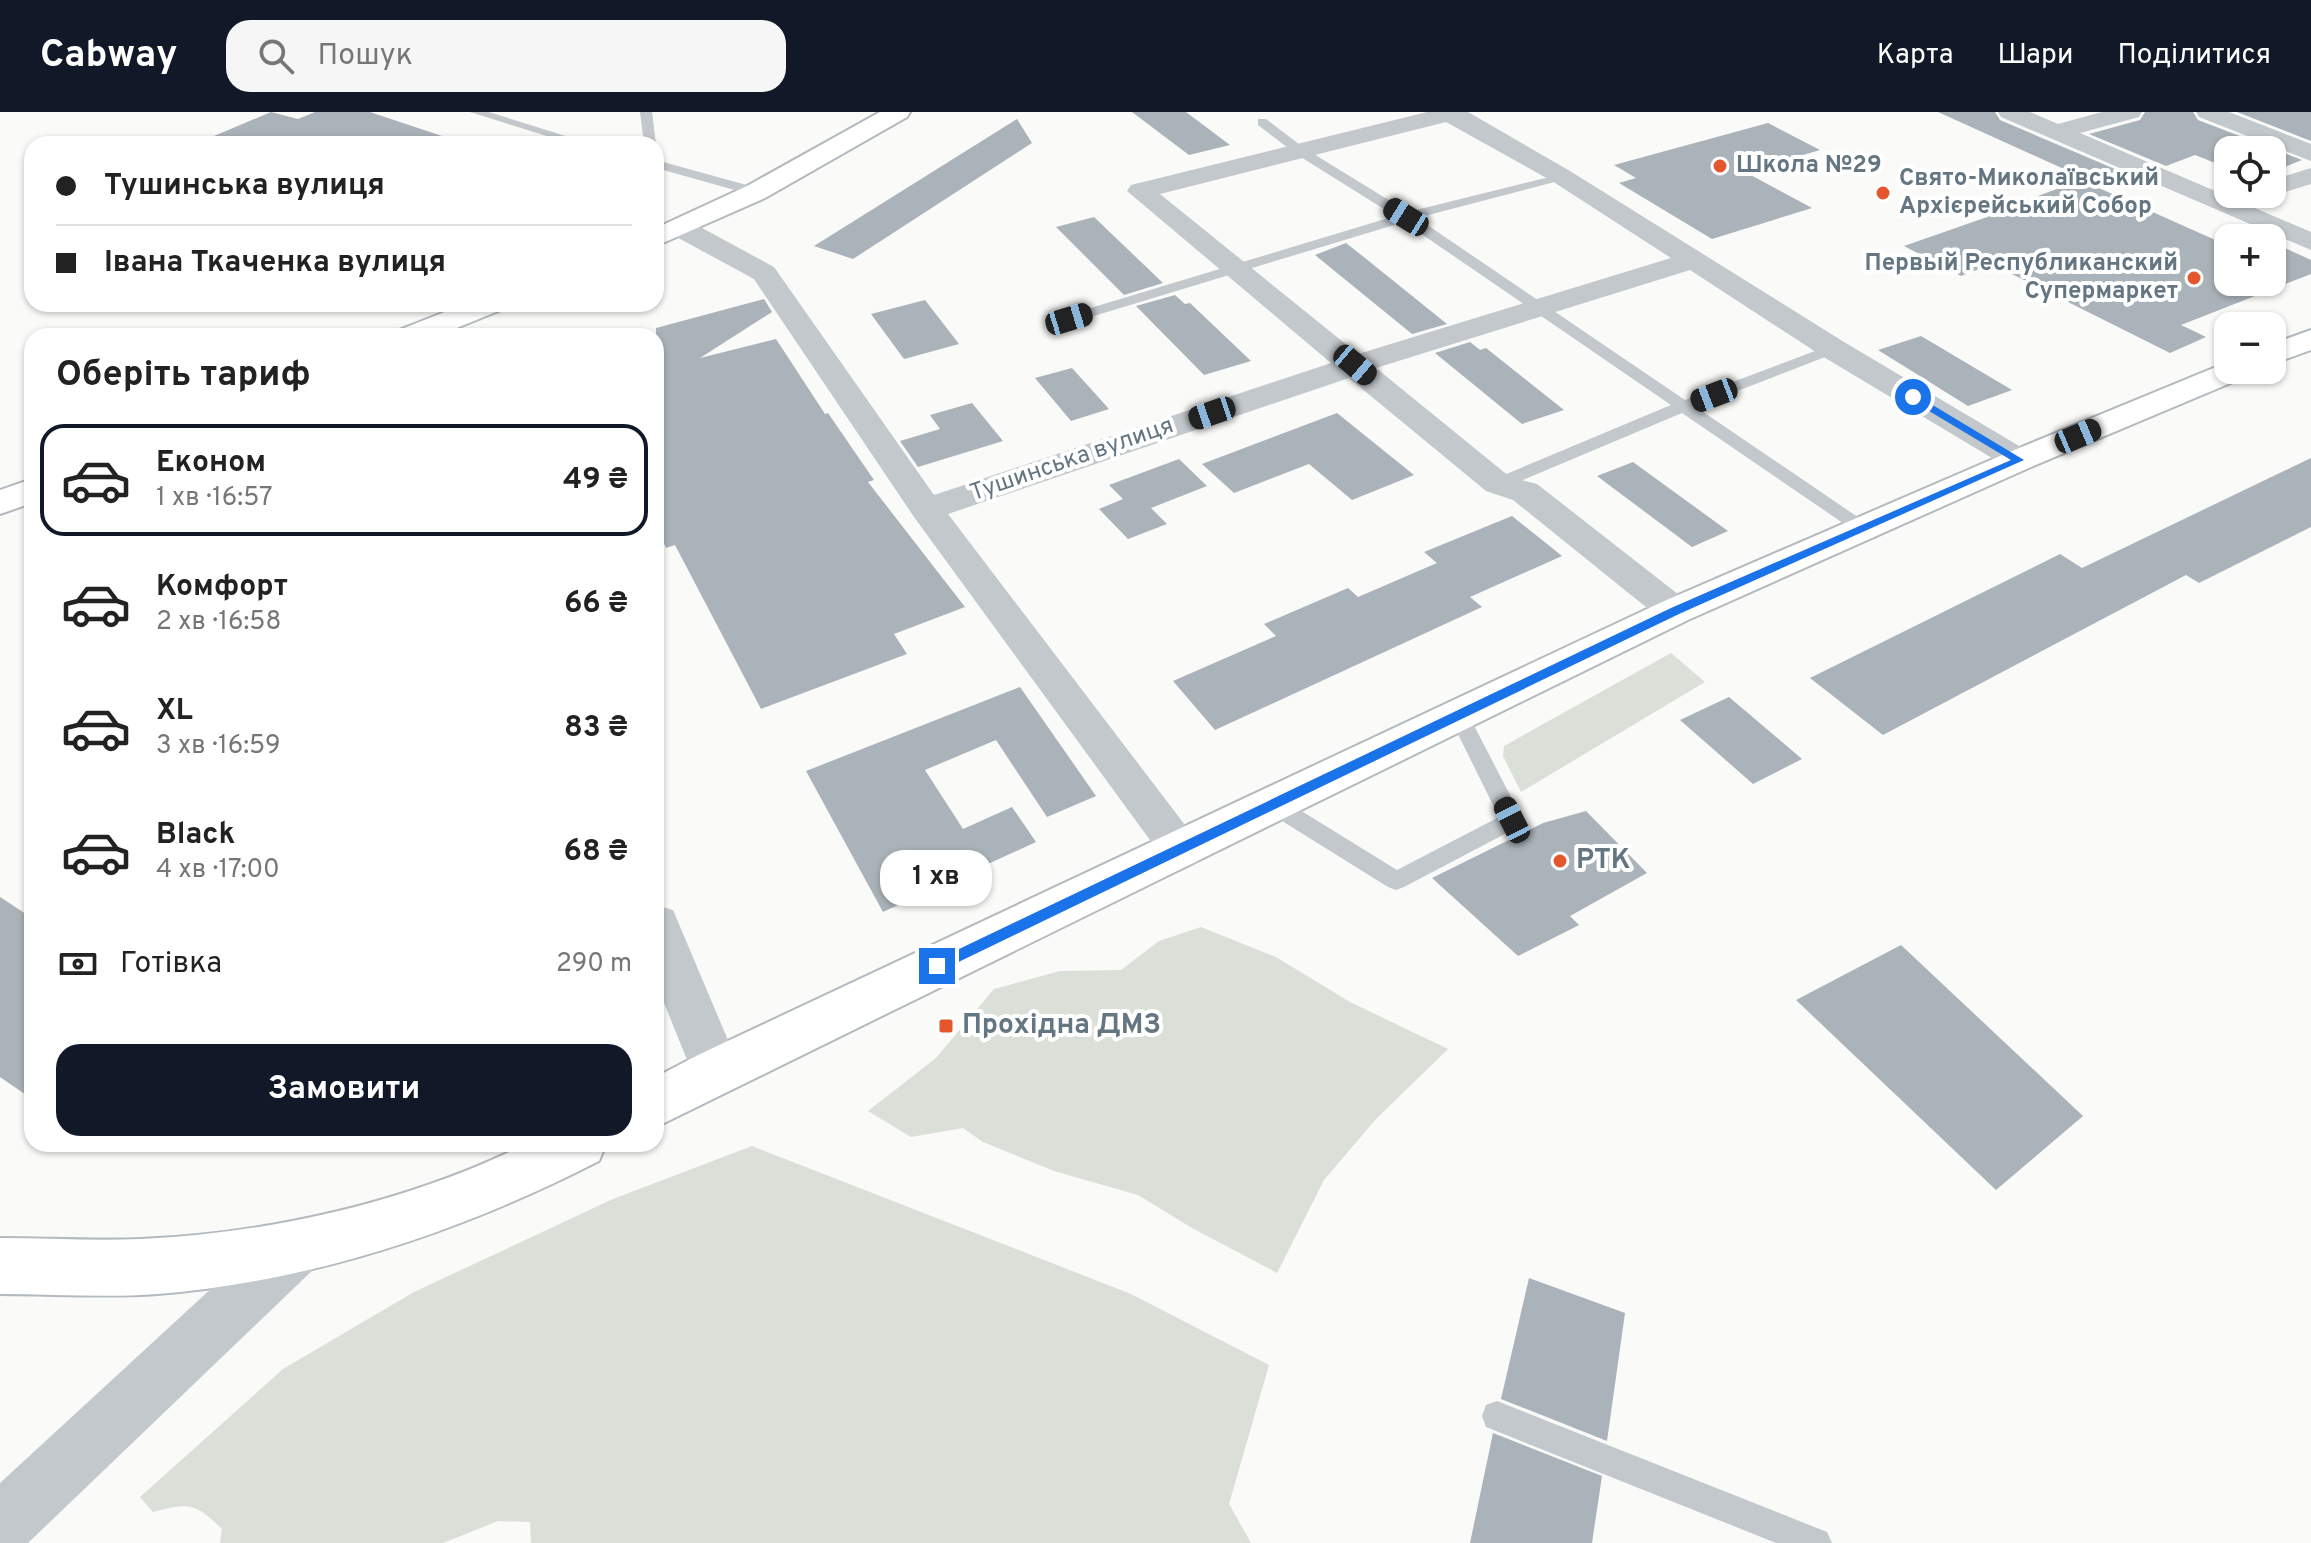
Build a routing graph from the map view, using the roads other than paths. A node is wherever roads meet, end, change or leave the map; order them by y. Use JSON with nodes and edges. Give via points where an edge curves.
{"nodes":[{"id":1,"x":476,"y":112,"type":"edge"},
{"id":2,"x":646,"y":112,"type":"edge"},
{"id":3,"x":898,"y":112,"type":"edge"},
{"id":4,"x":2010,"y":112,"type":"edge"},
{"id":5,"x":2130,"y":112,"type":"edge"},
{"id":6,"x":2208,"y":112,"type":"edge"},
{"id":7,"x":1450,"y":113,"type":"edge"},
{"id":8,"x":1262,"y":122,"type":"dead end"},
{"id":9,"x":2056,"y":132,"type":"junction"},
{"id":10,"x":558,"y":136,"type":"edge"},
{"id":11,"x":649,"y":136,"type":"edge"},
{"id":12,"x":1300,"y":151,"type":"junction"},
{"id":13,"x":2311,"y":153,"type":"edge"},
{"id":14,"x":664,"y":157,"type":"edge"},
{"id":15,"x":664,"y":166,"type":"edge"},
{"id":16,"x":699,"y":176,"type":"junction"},
{"id":17,"x":1561,"y":176,"type":"junction"},
{"id":18,"x":2311,"y":176,"type":"edge"},
{"id":19,"x":2286,"y":184,"type":"edge"},
{"id":20,"x":756,"y":192,"type":"junction"},
{"id":21,"x":2214,"y":200,"type":"edge"},
{"id":22,"x":2233,"y":208,"type":"edge"},
{"id":23,"x":1406,"y":217,"type":"junction"},
{"id":24,"x":669,"y":233,"type":"edge"},
{"id":25,"x":2311,"y":242,"type":"edge"},
{"id":26,"x":1694,"y":260,"type":"junction"},
{"id":27,"x":1236,"y":268,"type":"junction"},
{"id":28,"x":1538,"y":307,"type":"junction"},
{"id":29,"x":471,"y":312,"type":"edge"},
{"id":30,"x":1069,"y":319,"type":"dead end"},
{"id":31,"x":431,"y":328,"type":"edge"},
{"id":32,"x":2311,"y":339,"type":"edge"},
{"id":33,"x":1833,"y":349,"type":"junction"},
{"id":34,"x":2286,"y":349,"type":"edge"},
{"id":35,"x":1355,"y":365,"type":"junction"},
{"id":36,"x":2214,"y":378,"type":"edge"},
{"id":37,"x":1684,"y":406,"type":"junction"},
{"id":38,"x":2019,"y":460,"type":"junction"},
{"id":39,"x":1498,"y":484,"type":"junction"},
{"id":40,"x":24,"y":493,"type":"edge"},
{"id":41,"x":0,"y":503,"type":"edge"},
{"id":42,"x":926,"y":509,"type":"junction"},
{"id":43,"x":1862,"y":528,"type":"junction"},
{"id":44,"x":1675,"y":611,"type":"junction"},
{"id":45,"x":1458,"y":714,"type":"junction"},
{"id":46,"x":1274,"y":805,"type":"junction"},
{"id":47,"x":1182,"y":850,"type":"junction"},
{"id":48,"x":664,"y":944,"type":"edge"},
{"id":49,"x":716,"y":1071,"type":"junction"},
{"id":50,"x":664,"y":1099,"type":"edge"},
{"id":51,"x":565,"y":1152,"type":"edge"},
{"id":52,"x":297,"y":1247,"type":"junction"},
{"id":53,"x":0,"y":1266,"type":"edge"},
{"id":54,"x":1497,"y":1416,"type":"dead end"},
{"id":55,"x":0,"y":1526,"type":"edge"},
{"id":56,"x":1816,"y":1543,"type":"edge"}],
"edges":[{"from":1,"to":10,"type":"lane"},
{"from":2,"to":11,"type":"lane"},
{"from":3,"to":20,"type":"main road"},
{"from":4,"to":9,"type":"street"},
{"from":5,"to":9,"type":"street"},
{"from":6,"to":13,"type":"street"},
{"from":7,"to":12,"type":"street"},
{"from":7,"to":17,"type":"street"},
{"from":8,"to":12,"type":"lane"},
{"from":9,"to":21,"type":"street"},
{"from":12,"to":23,"type":"lane"},
{"from":12,"to":27,"type":"street","via":[[1140,191]]},
{"from":14,"to":16,"type":"lane"},
{"from":15,"to":16,"type":"lane"},
{"from":16,"to":20,"type":"lane"},
{"from":17,"to":23,"type":"lane"},
{"from":17,"to":26,"type":"street"},
{"from":18,"to":19,"type":"street"},
{"from":20,"to":24,"type":"main road"},
{"from":22,"to":25,"type":"street"},
{"from":23,"to":27,"type":"lane"},
{"from":23,"to":28,"type":"lane"},
{"from":24,"to":42,"type":"street","name":"Тушинська вулиця","via":[[764,273]]},
{"from":26,"to":28,"type":"street","name":"Тушинська вулиця"},
{"from":26,"to":33,"type":"street"},
{"from":27,"to":30,"type":"lane"},
{"from":27,"to":35,"type":"street"},
{"from":28,"to":35,"type":"street","name":"Тушинська вулиця"},
{"from":28,"to":37,"type":"lane"},
{"from":29,"to":31,"type":"main road"},
{"from":32,"to":34,"type":"main road"},
{"from":33,"to":37,"type":"lane"},
{"from":33,"to":38,"type":"street"},
{"from":35,"to":39,"type":"street"},
{"from":35,"to":42,"type":"street","name":"Тушинська вулиця"},
{"from":36,"to":38,"type":"main road"},
{"from":37,"to":39,"type":"lane"},
{"from":37,"to":43,"type":"lane"},
{"from":38,"to":43,"type":"main road"},
{"from":39,"to":44,"type":"street","via":[[1525,492]]},
{"from":40,"to":41,"type":"main road"},
{"from":42,"to":47,"type":"street","name":"Тушинська вулиця"},
{"from":43,"to":44,"type":"main road"},
{"from":44,"to":45,"type":"main road"},
{"from":45,"to":46,"type":"main road"},
{"from":45,"to":46,"type":"lane","via":[[1512,820],[1396,881]]},
{"from":46,"to":47,"type":"main road"},
{"from":47,"to":49,"type":"main road"},
{"from":48,"to":49,"type":"street"},
{"from":49,"to":50,"type":"main road"},
{"from":51,"to":52,"type":"main road","via":[[527,1173],[417,1213]]},
{"from":52,"to":53,"type":"main road","via":[[157,1266]]},
{"from":52,"to":55,"type":"street"},
{"from":54,"to":56,"type":"lane"}]}
